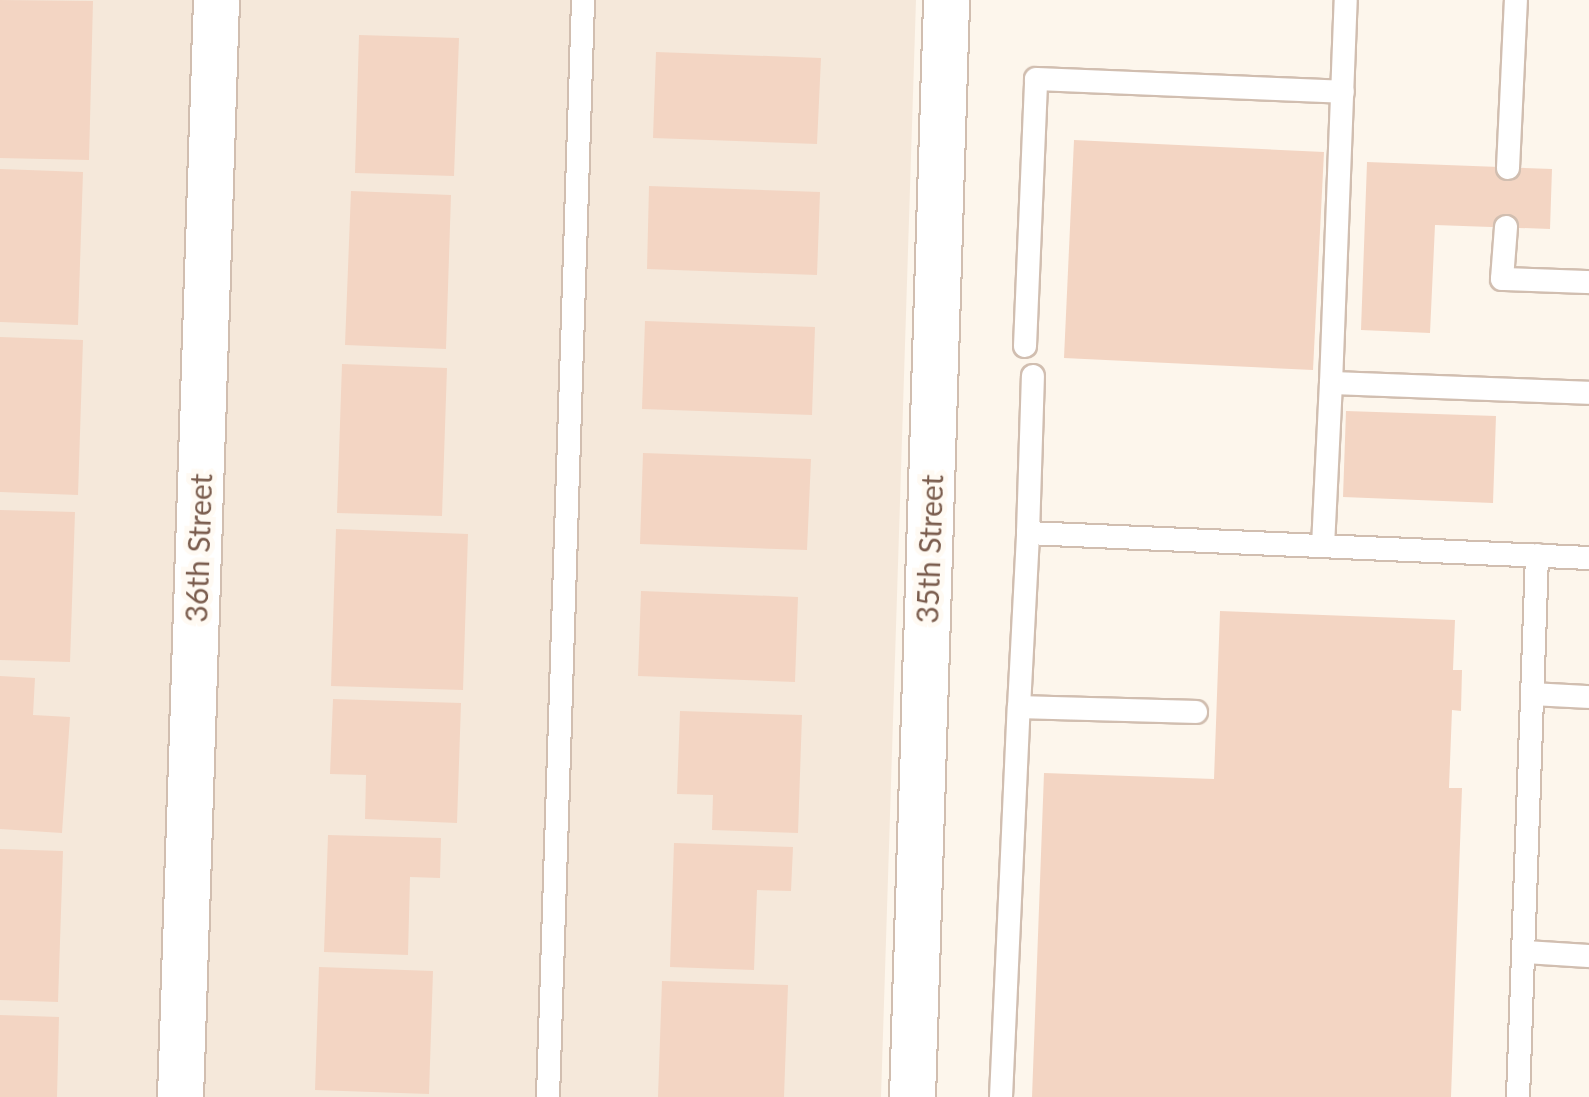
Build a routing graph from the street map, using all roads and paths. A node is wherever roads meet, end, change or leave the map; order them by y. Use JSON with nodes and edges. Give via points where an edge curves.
{"nodes":[{"id":1,"x":216,"y":0,"type":"edge"},
{"id":2,"x":583,"y":0,"type":"edge"},
{"id":3,"x":946,"y":0,"type":"edge"},
{"id":4,"x":1346,"y":0,"type":"edge"},
{"id":5,"x":1516,"y":0,"type":"edge"},
{"id":6,"x":1343,"y":92,"type":"junction"},
{"id":7,"x":1508,"y":168,"type":"dead end"},
{"id":8,"x":1506,"y":227,"type":"dead end"},
{"id":9,"x":1589,"y":282,"type":"edge"},
{"id":10,"x":1024,"y":346,"type":"dead end"},
{"id":11,"x":1032,"y":376,"type":"dead end"},
{"id":12,"x":1331,"y":383,"type":"junction"},
{"id":13,"x":1589,"y":393,"type":"edge"},
{"id":14,"x":1028,"y":534,"type":"junction"},
{"id":15,"x":1323,"y":546,"type":"junction"},
{"id":16,"x":1538,"y":555,"type":"junction"},
{"id":17,"x":1589,"y":558,"type":"edge"},
{"id":18,"x":1533,"y":694,"type":"junction"},
{"id":19,"x":1589,"y":696,"type":"edge"},
{"id":20,"x":1019,"y":707,"type":"junction"},
{"id":21,"x":1196,"y":712,"type":"dead end"},
{"id":22,"x":1525,"y":952,"type":"junction"},
{"id":23,"x":1589,"y":956,"type":"edge"},
{"id":24,"x":180,"y":1097,"type":"edge"},
{"id":25,"x":548,"y":1097,"type":"edge"},
{"id":26,"x":912,"y":1097,"type":"edge"},
{"id":27,"x":1002,"y":1097,"type":"edge"},
{"id":28,"x":1518,"y":1097,"type":"edge"}],
"edges":[{"from":1,"to":24,"type":"street","name":"36th Street"},
{"from":2,"to":25,"type":"lane"},
{"from":3,"to":26,"type":"street","name":"35th Street"},
{"from":4,"to":6,"type":"lane"},
{"from":5,"to":7,"type":"lane"},
{"from":6,"to":10,"type":"lane","via":[[1036,79]]},
{"from":6,"to":12,"type":"lane"},
{"from":8,"to":9,"type":"lane","via":[[1502,279]]},
{"from":11,"to":14,"type":"lane"},
{"from":12,"to":13,"type":"lane"},
{"from":12,"to":15,"type":"lane"},
{"from":14,"to":15,"type":"lane"},
{"from":14,"to":20,"type":"lane"},
{"from":15,"to":16,"type":"lane"},
{"from":16,"to":17,"type":"lane"},
{"from":16,"to":18,"type":"lane"},
{"from":18,"to":19,"type":"lane"},
{"from":18,"to":22,"type":"lane"},
{"from":20,"to":21,"type":"lane"},
{"from":20,"to":27,"type":"lane"},
{"from":22,"to":23,"type":"lane"},
{"from":22,"to":28,"type":"lane"}]}
